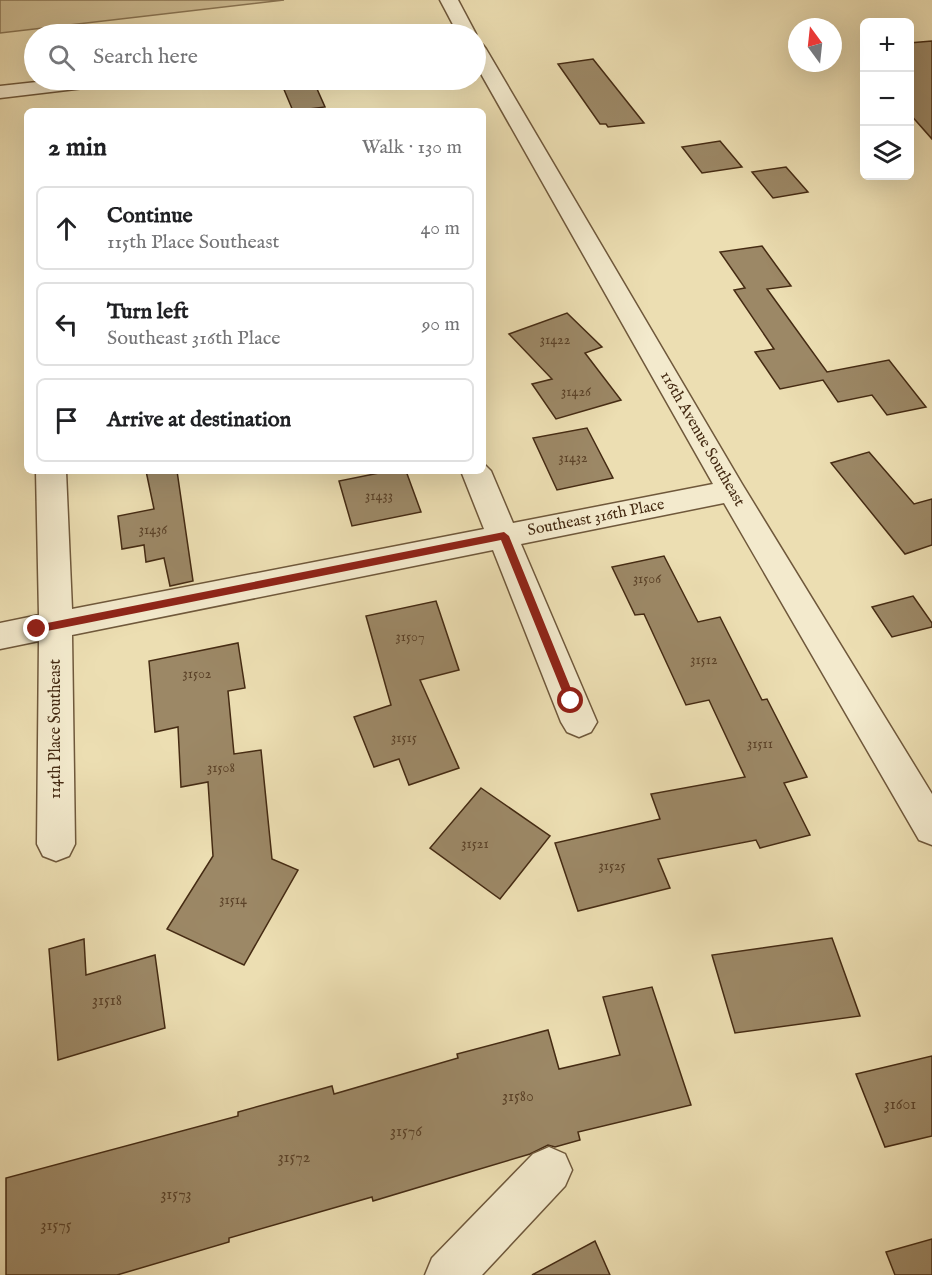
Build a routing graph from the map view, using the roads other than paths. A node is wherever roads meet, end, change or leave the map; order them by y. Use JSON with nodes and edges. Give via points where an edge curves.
{"nodes":[{"id":1,"x":449,"y":0,"type":"edge"},
{"id":2,"x":460,"y":24,"type":"edge"},
{"id":3,"x":486,"y":72,"type":"edge"},
{"id":4,"x":24,"y":89,"type":"edge"},
{"id":5,"x":0,"y":92,"type":"edge"},
{"id":6,"x":51,"y":474,"type":"edge"},
{"id":7,"x":477,"y":474,"type":"edge"},
{"id":8,"x":732,"y":491,"type":"junction"},
{"id":9,"x":504,"y":536,"type":"junction"},
{"id":10,"x":56,"y":625,"type":"junction"},
{"id":11,"x":0,"y":636,"type":"edge"},
{"id":12,"x":579,"y":722,"type":"dead end"},
{"id":13,"x":932,"y":828,"type":"edge"},
{"id":14,"x":56,"y":844,"type":"dead end"},
{"id":15,"x":549,"y":1170,"type":"dead end"},
{"id":16,"x":449,"y":1275,"type":"edge"}],
"edges":[{"from":1,"to":2,"type":"street","name":"116th Avenue Southeast"},
{"from":3,"to":8,"type":"street","name":"116th Avenue Southeast"},
{"from":4,"to":5,"type":"street"},
{"from":6,"to":10,"type":"street","name":"114th Place Southeast"},
{"from":7,"to":9,"type":"street"},
{"from":8,"to":9,"type":"street","name":"Southeast 316th Place"},
{"from":8,"to":13,"type":"street","name":"116th Avenue Southeast"},
{"from":9,"to":10,"type":"street","name":"Southeast 316th Place"},
{"from":9,"to":12,"type":"street"},
{"from":10,"to":11,"type":"street","name":"Southeast 316th Place"},
{"from":10,"to":14,"type":"street","name":"114th Place Southeast"},
{"from":15,"to":16,"type":"street"}]}
